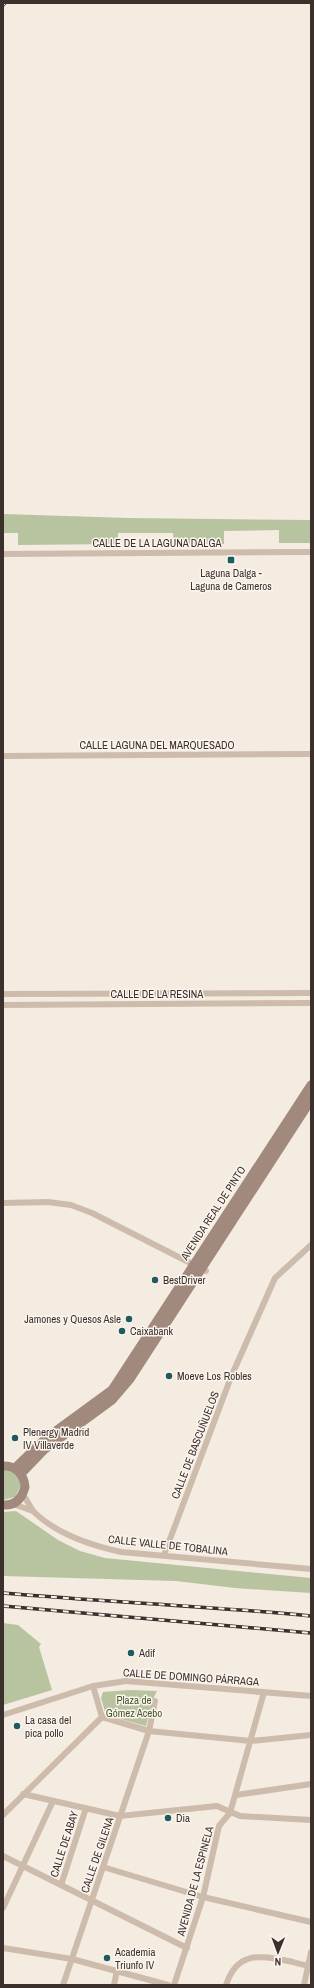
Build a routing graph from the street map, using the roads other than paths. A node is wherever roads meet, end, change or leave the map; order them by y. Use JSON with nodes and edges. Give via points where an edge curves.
{"nodes":[{"id":1,"x":311,"y":552,"type":"edge"},
{"id":2,"x":3,"y":554,"type":"edge"},
{"id":3,"x":311,"y":754,"type":"edge"},
{"id":4,"x":3,"y":756,"type":"edge"},
{"id":5,"x":311,"y":993,"type":"edge"},
{"id":6,"x":3,"y":994,"type":"edge"},
{"id":7,"x":311,"y":1003,"type":"edge"},
{"id":8,"x":3,"y":1005,"type":"edge"},
{"id":9,"x":311,"y":1085,"type":"edge"},
{"id":10,"x":311,"y":1100,"type":"edge"},
{"id":11,"x":3,"y":1203,"type":"edge"},
{"id":12,"x":311,"y":1244,"type":"edge"},
{"id":13,"x":200,"y":1268,"type":"junction"},
{"id":14,"x":3,"y":1466,"type":"edge"},
{"id":15,"x":18,"y":1471,"type":"junction"},
{"id":16,"x":23,"y":1494,"type":"junction"},
{"id":17,"x":13,"y":1504,"type":"junction"},
{"id":18,"x":3,"y":1505,"type":"edge"},
{"id":19,"x":33,"y":1511,"type":"junction"},
{"id":20,"x":164,"y":1555,"type":"junction"},
{"id":21,"x":311,"y":1569,"type":"edge"},
{"id":22,"x":93,"y":1686,"type":"junction"},
{"id":23,"x":264,"y":1692,"type":"junction"},
{"id":24,"x":311,"y":1696,"type":"edge"},
{"id":25,"x":155,"y":1700,"type":"dead end"},
{"id":26,"x":3,"y":1715,"type":"edge"},
{"id":27,"x":102,"y":1717,"type":"junction"},
{"id":28,"x":149,"y":1731,"type":"junction"},
{"id":29,"x":311,"y":1735,"type":"edge"},
{"id":30,"x":251,"y":1741,"type":"junction"},
{"id":31,"x":311,"y":1784,"type":"edge"},
{"id":32,"x":23,"y":1794,"type":"junction"},
{"id":33,"x":236,"y":1794,"type":"junction"},
{"id":34,"x":53,"y":1801,"type":"junction"},
{"id":35,"x":86,"y":1808,"type":"junction"},
{"id":36,"x":230,"y":1813,"type":"junction"},
{"id":37,"x":3,"y":1815,"type":"edge"},
{"id":38,"x":120,"y":1816,"type":"junction"},
{"id":39,"x":311,"y":1820,"type":"edge"},
{"id":40,"x":3,"y":1856,"type":"edge"},
{"id":41,"x":23,"y":1867,"type":"junction"},
{"id":42,"x":103,"y":1867,"type":"junction"},
{"id":43,"x":61,"y":1885,"type":"junction"},
{"id":44,"x":203,"y":1897,"type":"junction"},
{"id":45,"x":92,"y":1900,"type":"junction"},
{"id":46,"x":3,"y":1908,"type":"edge"},
{"id":47,"x":311,"y":1922,"type":"edge"},
{"id":48,"x":3,"y":1948,"type":"edge"},
{"id":49,"x":187,"y":1948,"type":"junction"},
{"id":50,"x":311,"y":1952,"type":"edge"},
{"id":51,"x":72,"y":1959,"type":"junction"},
{"id":52,"x":310,"y":1966,"type":"edge"},
{"id":53,"x":117,"y":1970,"type":"junction"},
{"id":54,"x":63,"y":1985,"type":"edge"},
{"id":55,"x":114,"y":1985,"type":"edge"},
{"id":56,"x":168,"y":1985,"type":"edge"},
{"id":57,"x":174,"y":1985,"type":"edge"},
{"id":58,"x":226,"y":1985,"type":"edge"},
{"id":59,"x":304,"y":1985,"type":"edge"}],
"edges":[{"from":1,"to":2,"type":"street","name":"CALLE DE LA LAGUNA DALGA"},
{"from":3,"to":4,"type":"street","name":"CALLE LAGUNA DEL MARQUESADO"},
{"from":5,"to":6,"type":"street","name":"CALLE DE LA RESINA"},
{"from":7,"to":8,"type":"street","name":"CALLE DE LA RESINA"},
{"from":9,"to":13,"type":"main road","name":"AVENIDA REAL DE PINTO"},
{"from":10,"to":13,"type":"main road","name":"AVENIDA REAL DE PINTO"},
{"from":11,"to":13,"type":"street","via":[[48,1202],[72,1205]]},
{"from":12,"to":20,"type":"street","name":"CALLE DE BASCUÑUELOS","via":[[275,1278],[231,1377]]},
{"from":13,"to":15,"type":"main road","name":"AVENIDA REAL DE PINTO","via":[[130,1379],[112,1400]]},
{"from":14,"to":15,"type":"main road"},
{"from":15,"to":16,"type":"main road","via":[[25,1486]]},
{"from":16,"to":17,"type":"main road"},
{"from":16,"to":19,"type":"street","name":"CALLE VALLE DE TOBALINA"},
{"from":17,"to":18,"type":"main road"},
{"from":17,"to":19,"type":"street","name":"CALLE VALLE DE TOBALINA"},
{"from":19,"to":20,"type":"street","name":"CALLE VALLE DE TOBALINA","via":[[48,1524],[98,1547],[121,1552]]},
{"from":20,"to":21,"type":"street","name":"CALLE VALLE DE TOBALINA"},
{"from":22,"to":23,"type":"street","name":"CALLE DE DOMINGO PÁRRAGA","via":[[126,1681]]},
{"from":22,"to":26,"type":"street","name":"CALLE DE DOMINGO PÁRRAGA"},
{"from":22,"to":27,"type":"street"},
{"from":23,"to":24,"type":"street","name":"CALLE DE DOMINGO PÁRRAGA"},
{"from":23,"to":30,"type":"street","name":"AVENIDA DE LA ESPINELA"},
{"from":25,"to":28,"type":"street","name":"CALLE DE GILENA"},
{"from":27,"to":28,"type":"street"},
{"from":27,"to":32,"type":"street"},
{"from":28,"to":30,"type":"street"},
{"from":28,"to":38,"type":"street","name":"CALLE DE GILENA"},
{"from":29,"to":30,"type":"street"},
{"from":30,"to":33,"type":"street","name":"AVENIDA DE LA ESPINELA"},
{"from":31,"to":33,"type":"street"},
{"from":32,"to":34,"type":"street"},
{"from":32,"to":37,"type":"street"},
{"from":33,"to":36,"type":"street","name":"AVENIDA DE LA ESPINELA"},
{"from":34,"to":35,"type":"street"},
{"from":34,"to":41,"type":"street"},
{"from":35,"to":38,"type":"street"},
{"from":35,"to":43,"type":"street","name":"CALLE DE ABAY"},
{"from":36,"to":38,"type":"street","via":[[218,1806]]},
{"from":36,"to":39,"type":"street","via":[[240,1816]]},
{"from":36,"to":44,"type":"street","name":"AVENIDA DE LA ESPINELA","via":[[219,1826]]},
{"from":38,"to":42,"type":"street","name":"CALLE DE GILENA"},
{"from":40,"to":41,"type":"street"},
{"from":41,"to":43,"type":"street"},
{"from":41,"to":46,"type":"street"},
{"from":42,"to":44,"type":"street"},
{"from":42,"to":45,"type":"street","name":"CALLE DE GILENA"},
{"from":43,"to":45,"type":"street"},
{"from":44,"to":47,"type":"street"},
{"from":44,"to":49,"type":"street","name":"AVENIDA DE LA ESPINELA"},
{"from":45,"to":49,"type":"street"},
{"from":45,"to":51,"type":"street","name":"CALLE DE GILENA"},
{"from":48,"to":51,"type":"street"},
{"from":49,"to":57,"type":"street","name":"AVENIDA DE LA ESPINELA"},
{"from":50,"to":52,"type":"street"},
{"from":51,"to":53,"type":"street"},
{"from":51,"to":54,"type":"street","name":"CALLE DE GILENA"},
{"from":52,"to":58,"type":"street","via":[[267,1957],[244,1959],[235,1967]]},
{"from":52,"to":59,"type":"street"},
{"from":53,"to":55,"type":"street"},
{"from":53,"to":56,"type":"street"}]}
